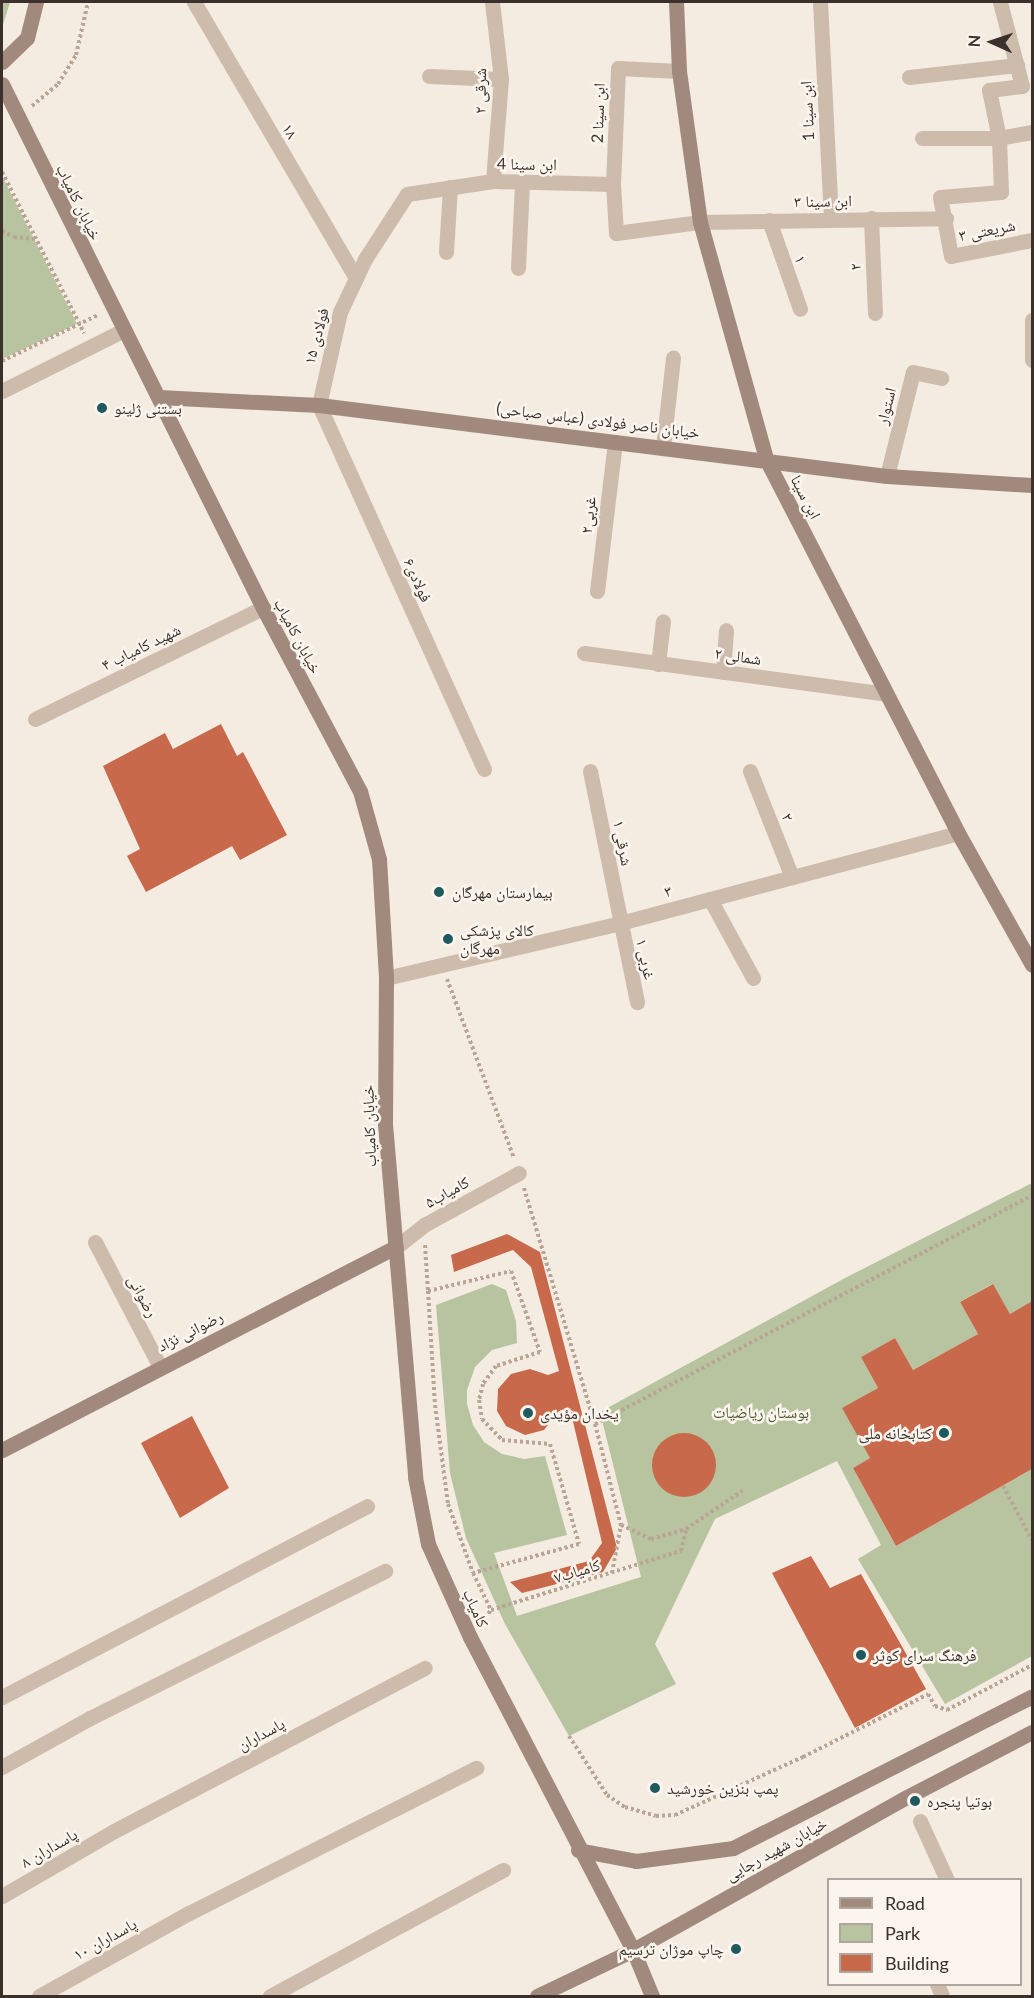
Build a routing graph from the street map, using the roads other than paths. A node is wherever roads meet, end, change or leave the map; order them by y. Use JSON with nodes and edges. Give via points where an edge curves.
{"nodes":[{"id":1,"x":36,"y":2,"type":"edge"},
{"id":2,"x":194,"y":2,"type":"edge"},
{"id":3,"x":492,"y":2,"type":"edge"},
{"id":4,"x":676,"y":2,"type":"edge"},
{"id":5,"x":820,"y":2,"type":"edge"},
{"id":6,"x":1000,"y":2,"type":"edge"},
{"id":7,"x":2,"y":62,"type":"edge"},
{"id":8,"x":1017,"y":65,"type":"junction"},
{"id":9,"x":679,"y":71,"type":"junction"},
{"id":10,"x":429,"y":76,"type":"dead end"},
{"id":11,"x":909,"y":77,"type":"dead end"},
{"id":12,"x":501,"y":79,"type":"junction"},
{"id":13,"x":2,"y":84,"type":"edge"},
{"id":14,"x":1032,"y":132,"type":"edge"},
{"id":15,"x":922,"y":138,"type":"dead end"},
{"id":16,"x":999,"y":138,"type":"junction"},
{"id":17,"x":493,"y":181,"type":"junction"},
{"id":18,"x":522,"y":182,"type":"junction"},
{"id":19,"x":613,"y":184,"type":"junction"},
{"id":20,"x":450,"y":187,"type":"junction"},
{"id":21,"x":831,"y":218,"type":"junction"},
{"id":22,"x":871,"y":218,"type":"junction"},
{"id":23,"x":946,"y":218,"type":"junction"},
{"id":24,"x":768,"y":220,"type":"junction"},
{"id":25,"x":700,"y":222,"type":"junction"},
{"id":26,"x":1032,"y":240,"type":"edge"},
{"id":27,"x":446,"y":252,"type":"dead end"},
{"id":28,"x":518,"y":268,"type":"dead end"},
{"id":29,"x":356,"y":278,"type":"junction"},
{"id":30,"x":800,"y":309,"type":"dead end"},
{"id":31,"x":875,"y":314,"type":"dead end"},
{"id":32,"x":1032,"y":320,"type":"edge"},
{"id":33,"x":122,"y":331,"type":"junction"},
{"id":34,"x":673,"y":358,"type":"dead end"},
{"id":35,"x":1032,"y":360,"type":"edge"},
{"id":36,"x":941,"y":378,"type":"dead end"},
{"id":37,"x":2,"y":391,"type":"edge"},
{"id":38,"x":159,"y":397,"type":"junction"},
{"id":39,"x":320,"y":405,"type":"junction"},
{"id":40,"x":615,"y":442,"type":"junction"},
{"id":41,"x":663,"y":447,"type":"junction"},
{"id":42,"x":766,"y":459,"type":"junction"},
{"id":43,"x":887,"y":476,"type":"junction"},
{"id":44,"x":1032,"y":485,"type":"edge"},
{"id":45,"x":597,"y":591,"type":"dead end"},
{"id":46,"x":262,"y":608,"type":"junction"},
{"id":47,"x":663,"y":621,"type":"dead end"},
{"id":48,"x":726,"y":630,"type":"dead end"},
{"id":49,"x":585,"y":654,"type":"dead end"},
{"id":50,"x":658,"y":664,"type":"junction"},
{"id":51,"x":723,"y":672,"type":"junction"},
{"id":52,"x":886,"y":694,"type":"junction"},
{"id":53,"x":36,"y":719,"type":"dead end"},
{"id":54,"x":484,"y":769,"type":"dead end"},
{"id":55,"x":590,"y":771,"type":"dead end"},
{"id":56,"x":750,"y":771,"type":"dead end"},
{"id":57,"x":958,"y":832,"type":"junction"},
{"id":58,"x":792,"y":877,"type":"junction"},
{"id":59,"x":711,"y":899,"type":"junction"},
{"id":60,"x":620,"y":923,"type":"junction"},
{"id":61,"x":1032,"y":965,"type":"edge"},
{"id":62,"x":386,"y":978,"type":"junction"},
{"id":63,"x":753,"y":978,"type":"dead end"},
{"id":64,"x":637,"y":1002,"type":"dead end"},
{"id":65,"x":519,"y":1173,"type":"road end"},
{"id":66,"x":94,"y":1242,"type":"dead end"},
{"id":67,"x":396,"y":1247,"type":"junction"},
{"id":68,"x":160,"y":1367,"type":"junction"},
{"id":69,"x":2,"y":1450,"type":"edge"},
{"id":70,"x":367,"y":1506,"type":"dead end"},
{"id":71,"x":385,"y":1571,"type":"dead end"},
{"id":72,"x":425,"y":1668,"type":"dead end"},
{"id":73,"x":1032,"y":1696,"type":"edge"},
{"id":74,"x":2,"y":1697,"type":"edge"},
{"id":75,"x":1032,"y":1732,"type":"edge"},
{"id":76,"x":2,"y":1767,"type":"edge"},
{"id":77,"x":476,"y":1768,"type":"dead end"},
{"id":78,"x":920,"y":1821,"type":"dead end"},
{"id":79,"x":114,"y":1831,"type":"joint"},
{"id":80,"x":578,"y":1850,"type":"junction"},
{"id":81,"x":503,"y":1870,"type":"dead end"},
{"id":82,"x":946,"y":1878,"type":"edge"},
{"id":83,"x":2,"y":1896,"type":"edge"},
{"id":84,"x":633,"y":1950,"type":"junction"},
{"id":85,"x":39,"y":1996,"type":"edge"},
{"id":86,"x":270,"y":1996,"type":"edge"},
{"id":87,"x":537,"y":1996,"type":"edge"},
{"id":88,"x":652,"y":1996,"type":"edge"}],
"edges":[{"from":1,"to":7,"type":"main road","via":[[27,38]]},
{"from":2,"to":29,"type":"street","name":"۱۸"},
{"from":3,"to":12,"type":"street","name":"۲ شرقی"},
{"from":4,"to":9,"type":"main road","name":"ابن سینا"},
{"from":5,"to":21,"type":"street","name":"ابن سینا 1"},
{"from":6,"to":8,"type":"street"},
{"from":8,"to":11,"type":"street"},
{"from":8,"to":16,"type":"street","via":[[1022,86],[989,90]]},
{"from":9,"to":19,"type":"street","name":"ابن سینا 2","via":[[618,68]]},
{"from":9,"to":25,"type":"main road","name":"ابن سینا"},
{"from":10,"to":12,"type":"street"},
{"from":12,"to":17,"type":"street","name":"۲ شرقی"},
{"from":13,"to":33,"type":"main road","name":"خیابان کامیاب"},
{"from":14,"to":16,"type":"street"},
{"from":15,"to":16,"type":"street"},
{"from":16,"to":23,"type":"street","via":[[1001,192],[940,197]]},
{"from":17,"to":18,"type":"street","name":"ابن سینا 4"},
{"from":17,"to":20,"type":"street","name":"ابن سینا 4"},
{"from":18,"to":19,"type":"street","name":"ابن سینا 4"},
{"from":18,"to":28,"type":"street"},
{"from":19,"to":25,"type":"street","via":[[616,233]]},
{"from":20,"to":27,"type":"street"},
{"from":20,"to":29,"type":"street","name":"ابن سینا 4","via":[[407,194]]},
{"from":21,"to":22,"type":"street","name":"ابن سینا ۳"},
{"from":21,"to":24,"type":"street","name":"ابن سینا ۳"},
{"from":22,"to":23,"type":"street","name":"ابن سینا ۳"},
{"from":22,"to":31,"type":"street","name":"۲"},
{"from":23,"to":26,"type":"street","name":"شریعتی ۳","via":[[951,256]]},
{"from":24,"to":25,"type":"street","name":"ابن سینا ۳"},
{"from":24,"to":30,"type":"street","name":"۱"},
{"from":25,"to":42,"type":"main road","name":"ابن سینا"},
{"from":29,"to":39,"type":"street","name":"فولادی ۱۵","via":[[340,312]]},
{"from":32,"to":35,"type":"street"},
{"from":33,"to":37,"type":"street"},
{"from":33,"to":38,"type":"main road","name":"خیابان کامیاب"},
{"from":34,"to":41,"type":"street"},
{"from":36,"to":43,"type":"street","name":"استوار","via":[[913,372]]},
{"from":38,"to":39,"type":"main road","name":"خیابان ناصر فولادی (عباس صباحی)"},
{"from":38,"to":46,"type":"main road","name":"خیابان کامیاب"},
{"from":39,"to":40,"type":"main road","name":"خیابان ناصر فولادی (عباس صباحی)"},
{"from":39,"to":54,"type":"street","name":"فولادی۶"},
{"from":40,"to":41,"type":"main road","name":"خیابان ناصر فولادی (عباس صباحی)"},
{"from":40,"to":45,"type":"street","name":"غربی۲"},
{"from":41,"to":42,"type":"main road","name":"خیابان ناصر فولادی (عباس صباحی)"},
{"from":42,"to":43,"type":"main road","name":"خیابان ناصر فولادی (عباس صباحی)"},
{"from":42,"to":52,"type":"main road","name":"ابن سینا"},
{"from":43,"to":44,"type":"main road","name":"خیابان ناصر فولادی (عباس صباحی)"},
{"from":46,"to":53,"type":"street","name":"شهید کامیاب ۴"},
{"from":46,"to":62,"type":"main road","name":"خیابان کامیاب","via":[[360,791],[379,859]]},
{"from":47,"to":50,"type":"street"},
{"from":48,"to":51,"type":"street"},
{"from":49,"to":50,"type":"street","name":"۲ شمالی"},
{"from":50,"to":51,"type":"street","name":"۲ شمالی"},
{"from":51,"to":52,"type":"street","name":"۲ شمالی"},
{"from":52,"to":57,"type":"main road","name":"ابن سینا"},
{"from":55,"to":60,"type":"street","name":"۱ شرقی"},
{"from":56,"to":58,"type":"street","name":"۲"},
{"from":57,"to":58,"type":"street","name":"۳"},
{"from":57,"to":61,"type":"main road","name":"ابن سینا"},
{"from":58,"to":59,"type":"street","name":"۳"},
{"from":59,"to":60,"type":"street","name":"۳"},
{"from":59,"to":63,"type":"street"},
{"from":60,"to":62,"type":"street","name":"۳"},
{"from":60,"to":64,"type":"street","name":"۱ غربی"},
{"from":62,"to":67,"type":"main road","name":"خیابان کامیاب","via":[[385,1124]]},
{"from":65,"to":67,"type":"street","name":"کامیاب۵","via":[[424,1226]]},
{"from":66,"to":68,"type":"street","name":"رضوانی"},
{"from":67,"to":68,"type":"main road","name":"رضوانی نژاد"},
{"from":67,"to":80,"type":"main road","name":"کامیاب","via":[[415,1477],[428,1544],[470,1637]]},
{"from":68,"to":69,"type":"main road","name":"رضوانی نژاد"},
{"from":70,"to":74,"type":"street"},
{"from":71,"to":76,"type":"street","via":[[90,1718]]},
{"from":72,"to":79,"type":"street","name":"پاسداران"},
{"from":73,"to":80,"type":"main road","name":"خیابان شهید رجایی","via":[[733,1848],[636,1862]]},
{"from":75,"to":84,"type":"main road","name":"خیابان شهید رجایی"},
{"from":77,"to":85,"type":"street","name":"پاسداران ۱۰","via":[[189,1913]]},
{"from":78,"to":82,"type":"street"},
{"from":79,"to":83,"type":"street","name":"پاسداران ۸"},
{"from":80,"to":84,"type":"main road","name":"کامیاب"},
{"from":81,"to":86,"type":"street"},
{"from":84,"to":87,"type":"main road","name":"خیابان شهید رجایی"},
{"from":84,"to":88,"type":"main road","name":"کامیاب"}]}
